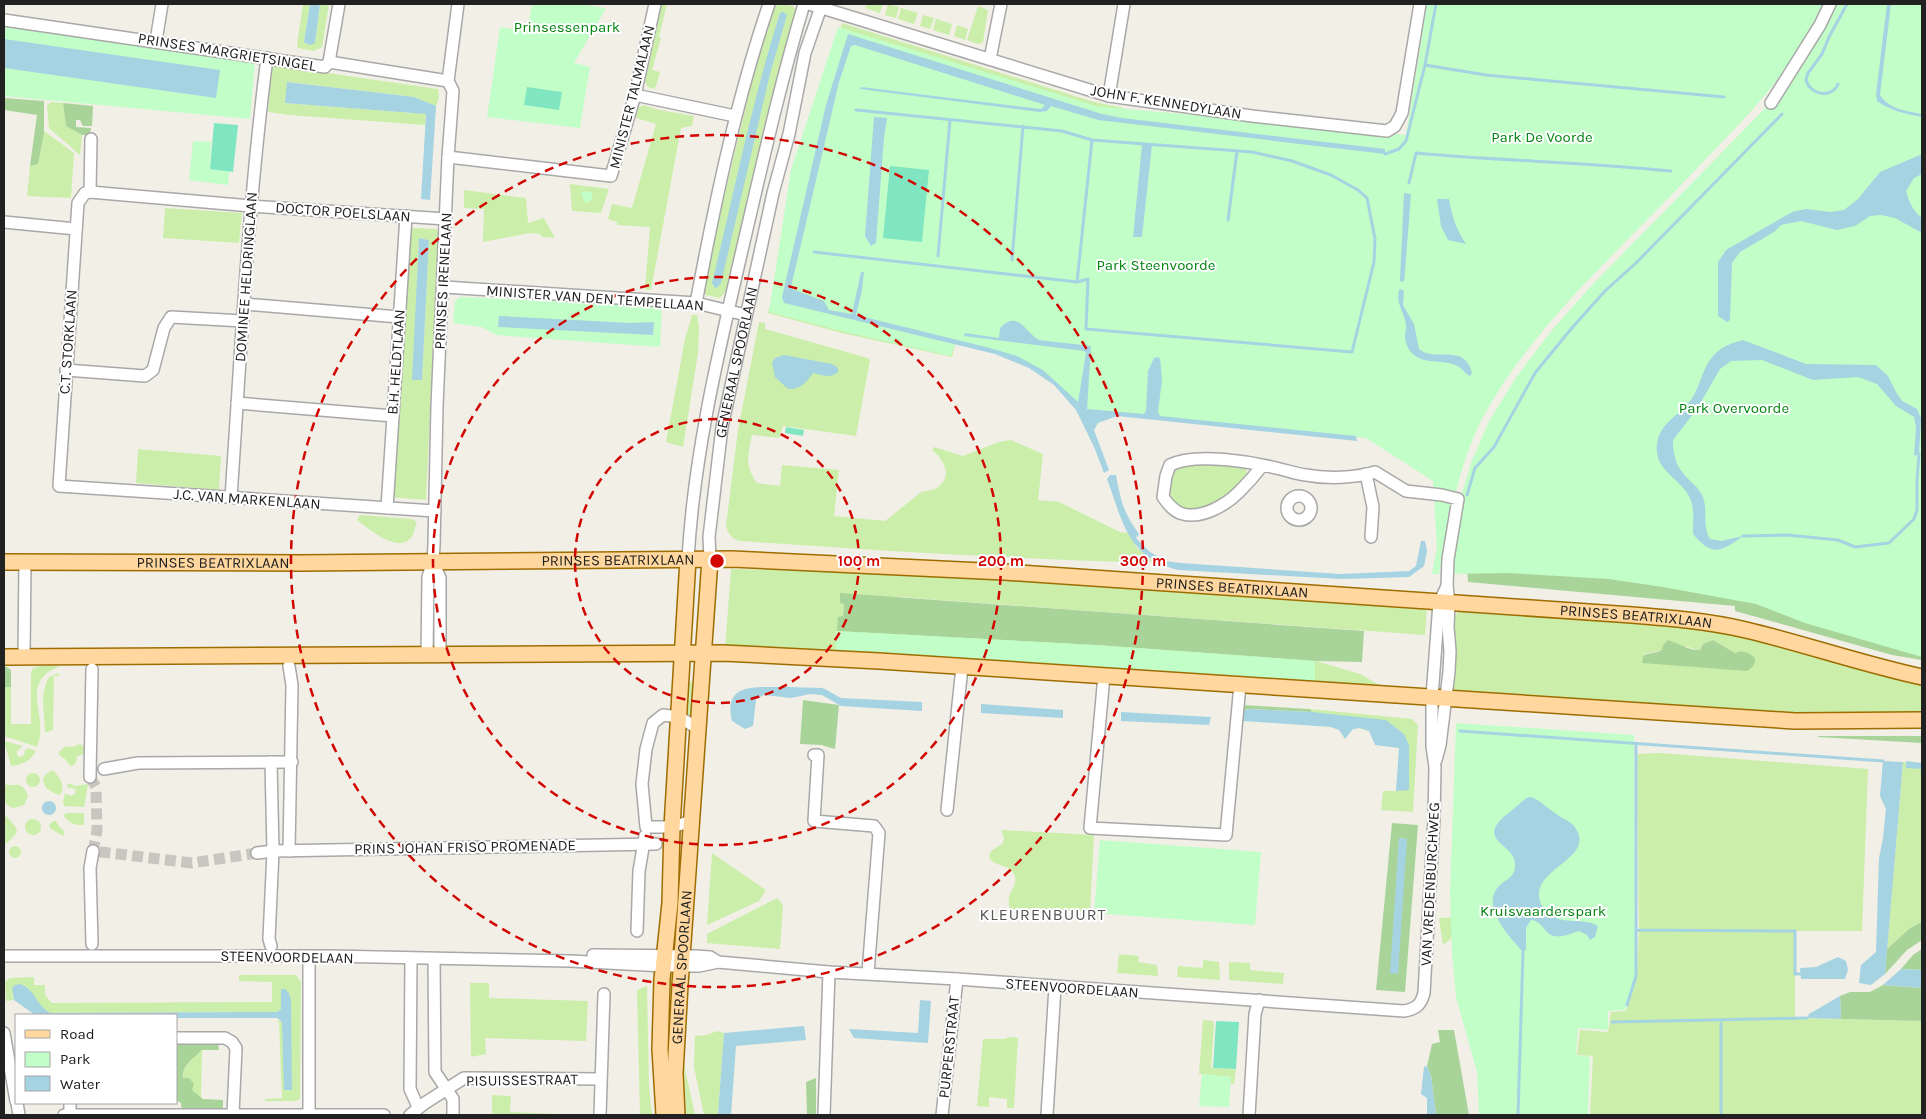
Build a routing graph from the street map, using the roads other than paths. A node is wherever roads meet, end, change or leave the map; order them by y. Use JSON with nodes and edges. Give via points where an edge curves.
{"nodes":[{"id":1,"x":162,"y":4,"type":"edge"},
{"id":2,"x":339,"y":4,"type":"edge"},
{"id":3,"x":458,"y":4,"type":"edge"},
{"id":4,"x":655,"y":4,"type":"edge"},
{"id":5,"x":769,"y":4,"type":"edge"},
{"id":6,"x":804,"y":4,"type":"edge"},
{"id":7,"x":1002,"y":4,"type":"edge"},
{"id":8,"x":1124,"y":4,"type":"edge"},
{"id":9,"x":1420,"y":4,"type":"edge"},
{"id":10,"x":1830,"y":4,"type":"edge"},
{"id":11,"x":817,"y":5,"type":"edge"},
{"id":12,"x":4,"y":20,"type":"edge"},
{"id":13,"x":156,"y":41,"type":"junction"},
{"id":14,"x":267,"y":58,"type":"junction"},
{"id":15,"x":990,"y":59,"type":"junction"},
{"id":16,"x":329,"y":62,"type":"junction"},
{"id":17,"x":448,"y":81,"type":"junction"},
{"id":18,"x":635,"y":95,"type":"junction"},
{"id":19,"x":1109,"y":96,"type":"junction"},
{"id":20,"x":1771,"y":103,"type":"dead end"},
{"id":21,"x":735,"y":116,"type":"junction"},
{"id":22,"x":91,"y":139,"type":"dead end"},
{"id":23,"x":448,"y":157,"type":"junction"},
{"id":24,"x":85,"y":195,"type":"junction"},
{"id":25,"x":251,"y":206,"type":"junction"},
{"id":26,"x":406,"y":216,"type":"junction"},
{"id":27,"x":446,"y":219,"type":"junction"},
{"id":28,"x":4,"y":222,"type":"edge"},
{"id":29,"x":76,"y":229,"type":"junction"},
{"id":30,"x":444,"y":287,"type":"junction"},
{"id":31,"x":696,"y":303,"type":"junction"},
{"id":32,"x":244,"y":304,"type":"junction"},
{"id":33,"x":727,"y":309,"type":"junction"},
{"id":34,"x":746,"y":314,"type":"junction"},
{"id":35,"x":399,"y":316,"type":"junction"},
{"id":36,"x":243,"y":321,"type":"junction"},
{"id":37,"x":66,"y":370,"type":"junction"},
{"id":38,"x":237,"y":403,"type":"junction"},
{"id":39,"x":393,"y":416,"type":"junction"},
{"id":40,"x":1262,"y":466,"type":"junction"},
{"id":41,"x":1366,"y":474,"type":"junction"},
{"id":42,"x":1306,"y":475,"type":"junction"},
{"id":43,"x":59,"y":486,"type":"joint"},
{"id":44,"x":231,"y":497,"type":"junction"},
{"id":45,"x":1303,"y":497,"type":"dead end"},
{"id":46,"x":387,"y":508,"type":"junction"},
{"id":47,"x":435,"y":511,"type":"junction"},
{"id":48,"x":1371,"y":537,"type":"dead end"},
{"id":49,"x":688,"y":559,"type":"junction"},
{"id":50,"x":710,"y":559,"type":"junction"},
{"id":51,"x":433,"y":561,"type":"junction"},
{"id":52,"x":4,"y":562,"type":"edge"},
{"id":53,"x":25,"y":562,"type":"junction"},
{"id":54,"x":1444,"y":603,"type":"junction"},
{"id":55,"x":682,"y":654,"type":"junction"},
{"id":56,"x":702,"y":654,"type":"junction"},
{"id":57,"x":434,"y":655,"type":"junction"},
{"id":58,"x":4,"y":657,"type":"edge"},
{"id":59,"x":24,"y":657,"type":"junction"},
{"id":60,"x":289,"y":666,"type":"dead end"},
{"id":61,"x":962,"y":667,"type":"junction"},
{"id":62,"x":92,"y":669,"type":"dead end"},
{"id":63,"x":1104,"y":676,"type":"junction"},
{"id":64,"x":1922,"y":677,"type":"edge"},
{"id":65,"x":1240,"y":685,"type":"junction"},
{"id":66,"x":1439,"y":698,"type":"junction"},
{"id":67,"x":678,"y":717,"type":"junction"},
{"id":68,"x":1922,"y":720,"type":"edge"},
{"id":69,"x":699,"y":729,"type":"junction"},
{"id":70,"x":814,"y":755,"type":"dead end"},
{"id":71,"x":271,"y":762,"type":"junction"},
{"id":72,"x":292,"y":762,"type":"junction"},
{"id":73,"x":104,"y":769,"type":"dead end"},
{"id":74,"x":90,"y":777,"type":"tunnel mouth"},
{"id":75,"x":947,"y":810,"type":"dead end"},
{"id":76,"x":692,"y":821,"type":"junction"},
{"id":77,"x":646,"y":827,"type":"junction"},
{"id":78,"x":672,"y":827,"type":"junction"},
{"id":79,"x":643,"y":843,"type":"junction"},
{"id":80,"x":656,"y":844,"type":"dead end"},
{"id":81,"x":93,"y":851,"type":"dead end"},
{"id":82,"x":273,"y":851,"type":"junction"},
{"id":83,"x":290,"y":851,"type":"junction"},
{"id":84,"x":256,"y":853,"type":"tunnel mouth"},
{"id":85,"x":637,"y":931,"type":"dead end"},
{"id":86,"x":92,"y":944,"type":"dead end"},
{"id":87,"x":271,"y":946,"type":"dead end"},
{"id":88,"x":4,"y":956,"type":"edge"},
{"id":89,"x":309,"y":956,"type":"junction"},
{"id":90,"x":434,"y":958,"type":"junction"},
{"id":91,"x":411,"y":959,"type":"junction"},
{"id":92,"x":664,"y":961,"type":"junction"},
{"id":93,"x":682,"y":961,"type":"junction"},
{"id":94,"x":829,"y":972,"type":"junction"},
{"id":95,"x":868,"y":974,"type":"junction"},
{"id":96,"x":957,"y":979,"type":"junction"},
{"id":97,"x":1055,"y":987,"type":"junction"},
{"id":98,"x":604,"y":994,"type":"dead end"},
{"id":99,"x":1259,"y":1000,"type":"junction"},
{"id":100,"x":1422,"y":1002,"type":"joint"},
{"id":101,"x":4,"y":1033,"type":"edge"},
{"id":102,"x":178,"y":1038,"type":"edge"},
{"id":103,"x":600,"y":1080,"type":"junction"},
{"id":104,"x":446,"y":1088,"type":"junction"},
{"id":105,"x":15,"y":1096,"type":"edge"},
{"id":106,"x":414,"y":1111,"type":"edge"},
{"id":107,"x":233,"y":1114,"type":"edge"},
{"id":108,"x":64,"y":1115,"type":"edge"},
{"id":109,"x":70,"y":1115,"type":"edge"},
{"id":110,"x":171,"y":1115,"type":"edge"},
{"id":111,"x":309,"y":1115,"type":"edge"},
{"id":112,"x":384,"y":1115,"type":"edge"},
{"id":113,"x":453,"y":1115,"type":"edge"},
{"id":114,"x":600,"y":1115,"type":"edge"},
{"id":115,"x":664,"y":1115,"type":"edge"},
{"id":116,"x":677,"y":1115,"type":"edge"},
{"id":117,"x":824,"y":1115,"type":"edge"},
{"id":118,"x":942,"y":1115,"type":"edge"},
{"id":119,"x":1047,"y":1115,"type":"edge"},
{"id":120,"x":1249,"y":1115,"type":"edge"}],
"edges":[{"from":1,"to":13,"type":"street"},
{"from":2,"to":16,"type":"street"},
{"from":3,"to":17,"type":"street","name":"PRINSES IRENELAAN"},
{"from":4,"to":18,"type":"street","name":"MINISTER TALMALAAN"},
{"from":5,"to":21,"type":"street"},
{"from":6,"to":33,"type":"street","name":"GENERAAL SPOORLAAN","via":[[780,88]]},
{"from":7,"to":15,"type":"street"},
{"from":8,"to":19,"type":"street"},
{"from":9,"to":19,"type":"street","name":"JOHN F. KENNEDYLAAN","via":[[1402,113],[1395,126],[1387,131]]},
{"from":10,"to":20,"type":"street"},
{"from":11,"to":15,"type":"street","name":"JOHN F. KENNEDYLAAN"},
{"from":11,"to":34,"type":"street","name":"GENERAAL SPOORLAAN"},
{"from":12,"to":13,"type":"street","name":"PRINSES MARGRIETSINGEL"},
{"from":13,"to":14,"type":"street","name":"PRINSES MARGRIETSINGEL","via":[[198,50]]},
{"from":14,"to":16,"type":"street","name":"PRINSES MARGRIETSINGEL","via":[[325,67]]},
{"from":14,"to":25,"type":"street","name":"DOMINEE HELDRINGLAAN"},
{"from":15,"to":19,"type":"street","name":"JOHN F. KENNEDYLAAN"},
{"from":16,"to":17,"type":"street","name":"PRINSES MARGRIETSINGEL"},
{"from":17,"to":23,"type":"street","name":"PRINSES IRENELAAN","via":[[453,91]]},
{"from":18,"to":21,"type":"street"},
{"from":18,"to":23,"type":"street","name":"MINISTER TALMALAAN","via":[[612,176]]},
{"from":21,"to":31,"type":"street"},
{"from":22,"to":24,"type":"street"},
{"from":23,"to":27,"type":"street","name":"PRINSES IRENELAAN"},
{"from":24,"to":25,"type":"street","name":"DOCTOR POELSLAAN"},
{"from":24,"to":29,"type":"street","name":"C.T. STORKLAAN","via":[[78,203]]},
{"from":25,"to":26,"type":"street","name":"DOCTOR POELSLAAN"},
{"from":25,"to":32,"type":"street","name":"DOMINEE HELDRINGLAAN"},
{"from":26,"to":27,"type":"street","name":"DOCTOR POELSLAAN"},
{"from":26,"to":35,"type":"street","name":"B.H. HELDTLAAN"},
{"from":27,"to":30,"type":"street","name":"PRINSES IRENELAAN"},
{"from":28,"to":29,"type":"street"},
{"from":29,"to":37,"type":"street","name":"C.T. STORKLAAN"},
{"from":30,"to":31,"type":"street","name":"MINISTER VAN DEN TEMPELLAAN"},
{"from":30,"to":47,"type":"street","name":"PRINSES IRENELAAN"},
{"from":31,"to":33,"type":"street","name":"MINISTER VAN DEN TEMPELLAAN"},
{"from":32,"to":35,"type":"street"},
{"from":32,"to":36,"type":"street","name":"DOMINEE HELDRINGLAAN"},
{"from":33,"to":34,"type":"street","name":"MINISTER VAN DEN TEMPELLAAN"},
{"from":33,"to":49,"type":"street","name":"GENERAAL SPOORLAAN","via":[[703,429]]},
{"from":34,"to":50,"type":"street","name":"GENERAAL SPOORLAAN","via":[[722,427],[709,537]]},
{"from":35,"to":39,"type":"street","name":"B.H. HELDTLAAN"},
{"from":36,"to":37,"type":"street","via":[[171,317],[164,328],[153,370],[145,376]]},
{"from":36,"to":38,"type":"street","name":"DOMINEE HELDRINGLAAN"},
{"from":37,"to":43,"type":"street","name":"C.T. STORKLAAN"},
{"from":38,"to":39,"type":"street"},
{"from":38,"to":44,"type":"street","name":"DOMINEE HELDRINGLAAN"},
{"from":39,"to":46,"type":"street","name":"B.H. HELDTLAAN"},
{"from":40,"to":40,"type":"street","via":[[1240,492],[1224,504],[1202,513],[1183,514],[1170,508],[1163,497],[1170,464],[1179,460],[1195,458]]},
{"from":40,"to":42,"type":"street"},
{"from":41,"to":42,"type":"street","via":[[1338,477]]},
{"from":41,"to":48,"type":"street","via":[[1373,507]]},
{"from":41,"to":54,"type":"street","name":"VAN VREDENBURCHWEG","via":[[1380,474],[1406,491],[1458,499]]},
{"from":42,"to":45,"type":"street"},
{"from":43,"to":44,"type":"street","name":"J.C. VAN MARKENLAAN"},
{"from":44,"to":46,"type":"street","name":"J.C. VAN MARKENLAAN"},
{"from":46,"to":47,"type":"street","name":"J.C. VAN MARKENLAAN"},
{"from":47,"to":51,"type":"street","name":"PRINSES IRENELAAN"},
{"from":49,"to":50,"type":"main road","name":"PRINSES BEATRIXLAAN"},
{"from":49,"to":51,"type":"main road","name":"PRINSES BEATRIXLAAN"},
{"from":49,"to":55,"type":"main road","name":"GENERAAL SPOORLAAN"},
{"from":50,"to":54,"type":"main road","name":"PRINSES BEATRIXLAAN","via":[[1004,572]]},
{"from":50,"to":56,"type":"main road","name":"GENERAAL SPOORLAAN"},
{"from":51,"to":53,"type":"main road","name":"PRINSES BEATRIXLAAN"},
{"from":51,"to":57,"type":"street","name":"PRINSES IRENELAAN","via":[[428,577]]},
{"from":52,"to":53,"type":"main road","name":"PRINSES BEATRIXLAAN"},
{"from":53,"to":59,"type":"street"},
{"from":54,"to":64,"type":"main road","name":"PRINSES BEATRIXLAAN","via":[[1632,615],[1715,624]]},
{"from":54,"to":66,"type":"street","name":"VAN VREDENBURCHWEG","via":[[1450,661]]},
{"from":55,"to":56,"type":"main road"},
{"from":55,"to":57,"type":"main road"},
{"from":55,"to":67,"type":"main road","name":"GENERAAL SPOORLAAN"},
{"from":56,"to":61,"type":"main road","via":[[776,655]]},
{"from":56,"to":69,"type":"main road","name":"GENERAAL SPOORLAAN"},
{"from":57,"to":59,"type":"main road"},
{"from":58,"to":59,"type":"main road"},
{"from":60,"to":72,"type":"street"},
{"from":61,"to":63,"type":"main road"},
{"from":61,"to":75,"type":"street"},
{"from":62,"to":74,"type":"street"},
{"from":63,"to":65,"type":"main road"},
{"from":63,"to":65,"type":"street","via":[[1090,828],[1226,835]]},
{"from":65,"to":66,"type":"main road"},
{"from":66,"to":68,"type":"main road","via":[[1795,721]]},
{"from":66,"to":100,"type":"street","name":"VAN VREDENBURCHWEG","via":[[1440,745],[1434,767],[1429,916]]},
{"from":67,"to":69,"type":"street"},
{"from":67,"to":77,"type":"street","via":[[663,715],[653,724],[642,784]]},
{"from":67,"to":78,"type":"main road","name":"GENERAAL SPOORLAAN"},
{"from":69,"to":76,"type":"main road","name":"GENERAAL SPOORLAAN"},
{"from":70,"to":95,"type":"street","via":[[818,755],[814,822],[874,826],[879,833]]},
{"from":71,"to":72,"type":"street"},
{"from":71,"to":73,"type":"street","via":[[138,763]]},
{"from":71,"to":82,"type":"street"},
{"from":72,"to":83,"type":"street"},
{"from":76,"to":78,"type":"street"},
{"from":76,"to":93,"type":"main road","name":"GENERAAL SPOORLAAN"},
{"from":77,"to":78,"type":"street"},
{"from":77,"to":79,"type":"street"},
{"from":78,"to":92,"type":"main road","name":"GENERAAL SPOORLAAN","via":[[670,903]]},
{"from":79,"to":80,"type":"street","name":"PRINS JOHAN FRISO PROMENADE"},
{"from":79,"to":83,"type":"street","name":"PRINS JOHAN FRISO PROMENADE"},
{"from":79,"to":85,"type":"street"},
{"from":81,"to":86,"type":"street","via":[[90,868]]},
{"from":82,"to":83,"type":"street","name":"PRINS JOHAN FRISO PROMENADE"},
{"from":82,"to":84,"type":"street","name":"PRINS JOHAN FRISO PROMENADE"},
{"from":82,"to":87,"type":"street"},
{"from":88,"to":89,"type":"street","name":"STEENVOORDELAAN"},
{"from":89,"to":91,"type":"street","name":"STEENVOORDELAAN"},
{"from":89,"to":111,"type":"street"},
{"from":90,"to":91,"type":"street","name":"STEENVOORDELAAN"},
{"from":90,"to":92,"type":"street","name":"STEENVOORDELAAN"},
{"from":90,"to":104,"type":"street","via":[[435,1072]]},
{"from":91,"to":106,"type":"street","via":[[410,1089]]},
{"from":92,"to":93,"type":"street","name":"STEENVOORDELAAN"},
{"from":92,"to":115,"type":"main road","name":"GENERAAL SPOORLAAN","via":[[660,1049]]},
{"from":93,"to":94,"type":"street","name":"STEENVOORDELAAN","via":[[710,957],[718,962]]},
{"from":93,"to":116,"type":"main road","name":"GENERAAL SPOORLAAN","via":[[675,1073]]},
{"from":94,"to":95,"type":"street","name":"STEENVOORDELAAN"},
{"from":94,"to":117,"type":"street"},
{"from":95,"to":96,"type":"street","name":"STEENVOORDELAAN"},
{"from":96,"to":97,"type":"street","name":"STEENVOORDELAAN"},
{"from":96,"to":118,"type":"street","name":"PURPERSTRAAT"},
{"from":97,"to":99,"type":"street","name":"STEENVOORDELAAN"},
{"from":97,"to":119,"type":"street"},
{"from":98,"to":103,"type":"street"},
{"from":99,"to":100,"type":"street","name":"STEENVOORDELAAN","via":[[1404,1011],[1414,1010]]},
{"from":99,"to":120,"type":"street","via":[[1255,1014]]},
{"from":101,"to":105,"type":"street"},
{"from":102,"to":107,"type":"street","via":[[225,1038],[232,1042],[236,1048]]},
{"from":103,"to":104,"type":"street","name":"PISUISSESTRAAT","via":[[464,1078]]},
{"from":103,"to":114,"type":"street"},
{"from":104,"to":106,"type":"street","name":"PISUISSESTRAAT"},
{"from":104,"to":113,"type":"street","via":[[453,1099]]},
{"from":107,"to":110,"type":"street"},
{"from":107,"to":111,"type":"street"},
{"from":108,"to":109,"type":"street"},
{"from":109,"to":110,"type":"street"},
{"from":111,"to":112,"type":"street"}]}
